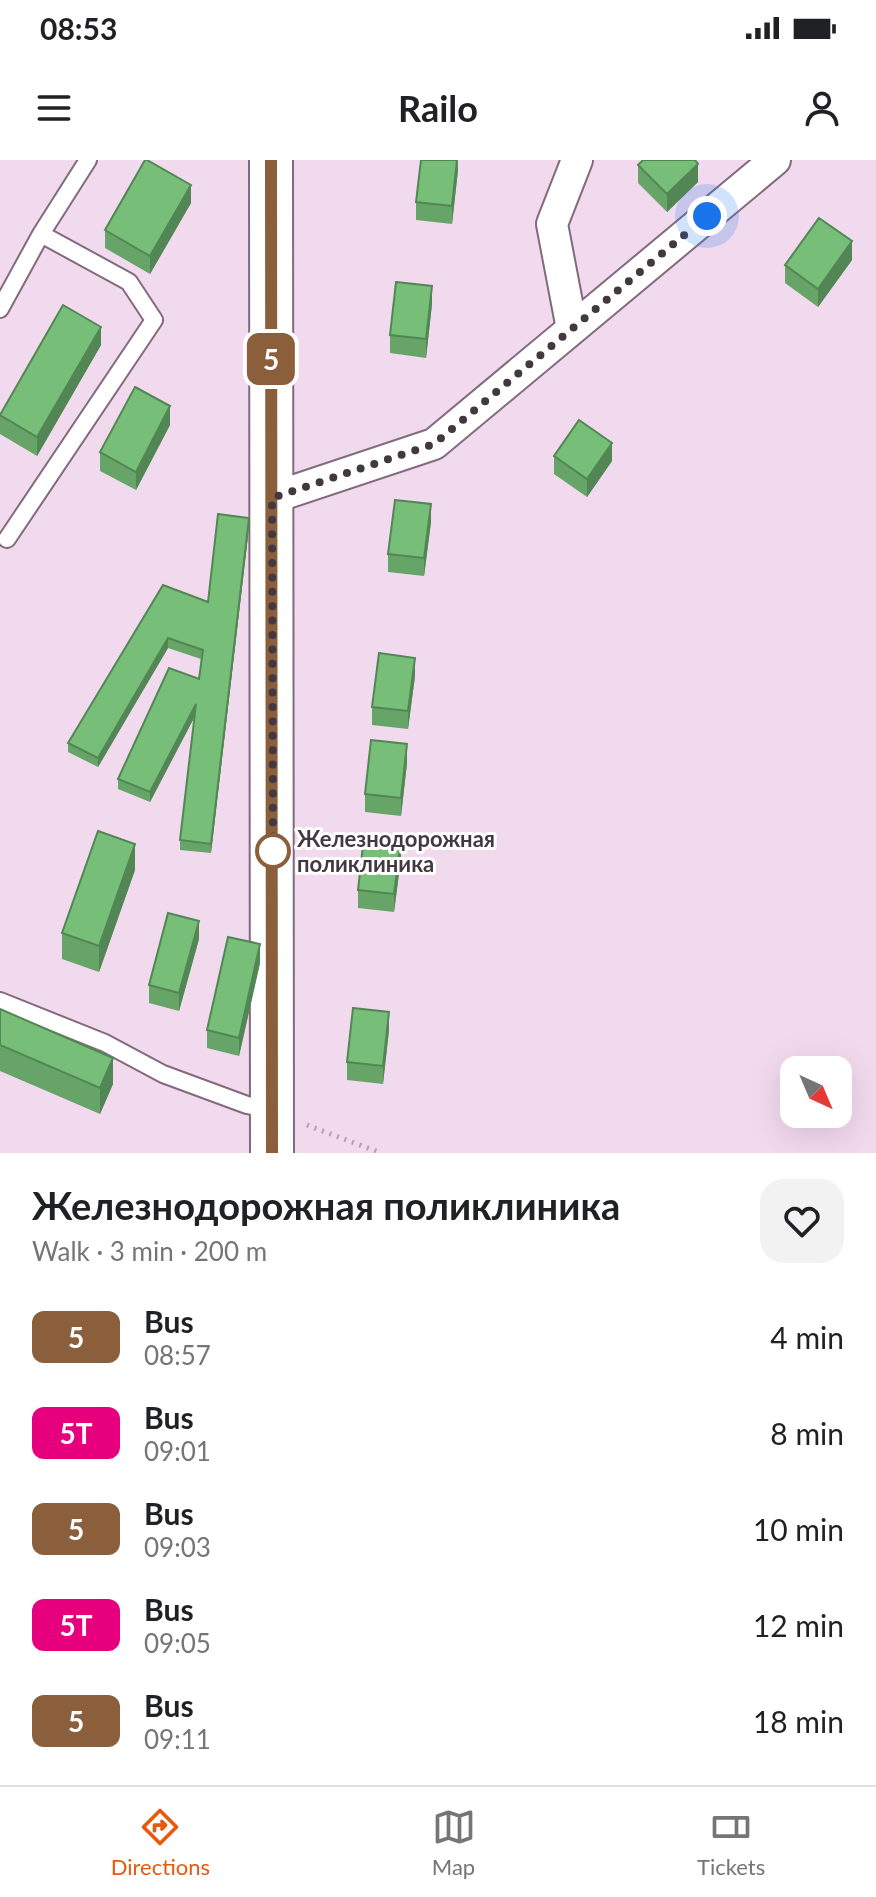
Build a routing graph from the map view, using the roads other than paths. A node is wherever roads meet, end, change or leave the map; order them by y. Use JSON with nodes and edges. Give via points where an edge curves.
{"nodes":[{"id":1,"x":88,"y":160,"type":"edge"},
{"id":2,"x":271,"y":160,"type":"edge"},
{"id":3,"x":577,"y":160,"type":"edge"},
{"id":4,"x":775,"y":160,"type":"edge"},
{"id":5,"x":41,"y":234,"type":"junction"},
{"id":6,"x":0,"y":309,"type":"edge"},
{"id":7,"x":572,"y":329,"type":"junction"},
{"id":8,"x":272,"y":498,"type":"junction"},
{"id":9,"x":2,"y":542,"type":"edge"},
{"id":10,"x":0,"y":1001,"type":"edge"},
{"id":11,"x":273,"y":1110,"type":"junction"},
{"id":12,"x":272,"y":1153,"type":"edge"}],
"edges":[{"from":1,"to":5,"type":"lane"},
{"from":2,"to":8,"type":"main road"},
{"from":3,"to":7,"type":"street","via":[[552,224]]},
{"from":4,"to":7,"type":"street"},
{"from":5,"to":6,"type":"lane"},
{"from":5,"to":9,"type":"lane","via":[[129,282],[154,320]]},
{"from":7,"to":8,"type":"street","via":[[434,444]]},
{"from":8,"to":11,"type":"main road"},
{"from":10,"to":11,"type":"lane","via":[[105,1043],[163,1074]]},
{"from":11,"to":12,"type":"main road"}]}
